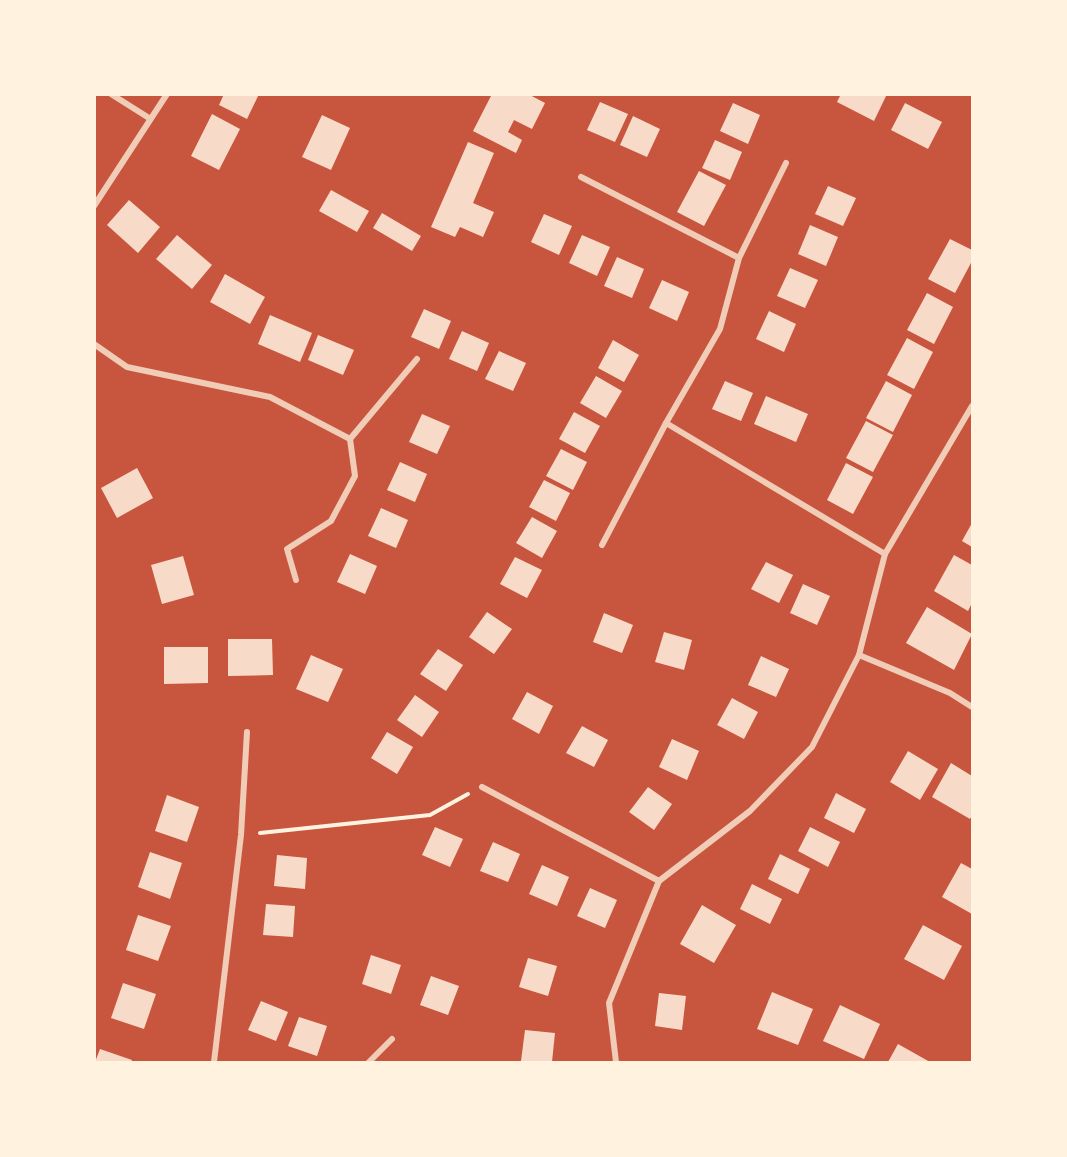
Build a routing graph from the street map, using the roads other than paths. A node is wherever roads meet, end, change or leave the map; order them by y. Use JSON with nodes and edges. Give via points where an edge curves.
{"nodes":[{"id":1,"x":111,"y":94,"type":"edge"},
{"id":2,"x":167,"y":94,"type":"edge"},
{"id":3,"x":149,"y":118,"type":"junction"},
{"id":4,"x":786,"y":163,"type":"dead end"},
{"id":5,"x":581,"y":177,"type":"dead end"},
{"id":6,"x":94,"y":206,"type":"edge"},
{"id":7,"x":740,"y":258,"type":"junction"},
{"id":8,"x":94,"y":344,"type":"edge"},
{"id":9,"x":417,"y":359,"type":"dead end"},
{"id":10,"x":972,"y":406,"type":"edge"},
{"id":11,"x":666,"y":423,"type":"junction"},
{"id":12,"x":350,"y":439,"type":"junction"},
{"id":13,"x":603,"y":544,"type":"dead end"},
{"id":14,"x":885,"y":554,"type":"junction"},
{"id":15,"x":296,"y":580,"type":"dead end"},
{"id":16,"x":859,"y":655,"type":"junction"},
{"id":17,"x":972,"y":707,"type":"edge"},
{"id":18,"x":247,"y":732,"type":"dead end"},
{"id":19,"x":482,"y":787,"type":"road end"},
{"id":20,"x":659,"y":881,"type":"junction"},
{"id":21,"x":392,"y":1039,"type":"dead end"},
{"id":22,"x":214,"y":1062,"type":"edge"},
{"id":23,"x":369,"y":1062,"type":"edge"},
{"id":24,"x":616,"y":1062,"type":"edge"}],
"edges":[{"from":1,"to":3,"type":"street"},
{"from":2,"to":3,"type":"street"},
{"from":3,"to":6,"type":"street"},
{"from":4,"to":7,"type":"street"},
{"from":5,"to":7,"type":"street"},
{"from":7,"to":11,"type":"street","via":[[720,329]]},
{"from":8,"to":12,"type":"street","via":[[127,367],[270,397]]},
{"from":9,"to":12,"type":"street"},
{"from":10,"to":14,"type":"street"},
{"from":11,"to":13,"type":"street"},
{"from":11,"to":14,"type":"street"},
{"from":12,"to":15,"type":"street","via":[[355,476],[331,521],[287,549]]},
{"from":14,"to":16,"type":"street"},
{"from":16,"to":17,"type":"street","via":[[950,693]]},
{"from":16,"to":20,"type":"street","via":[[812,747],[750,811]]},
{"from":18,"to":22,"type":"street","via":[[241,835]]},
{"from":19,"to":20,"type":"street"},
{"from":20,"to":24,"type":"street","via":[[609,1003]]},
{"from":21,"to":23,"type":"street"}]}
